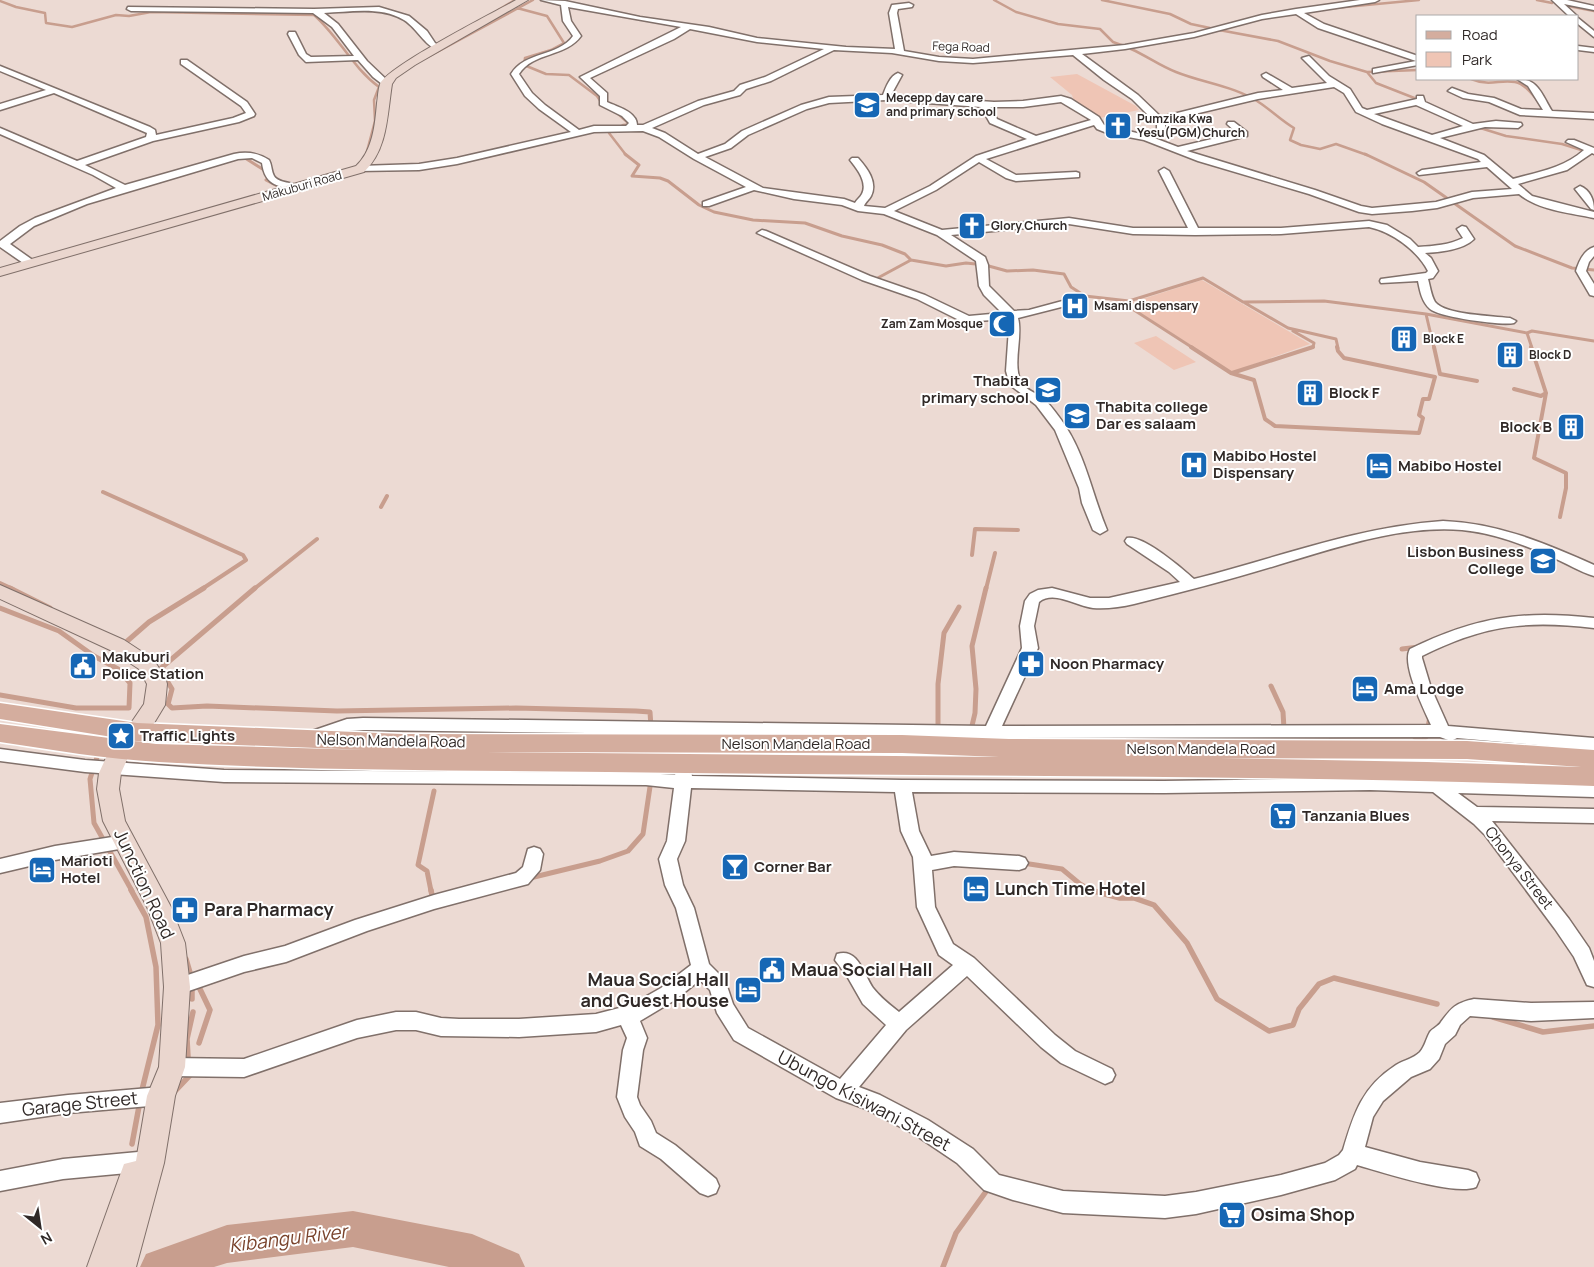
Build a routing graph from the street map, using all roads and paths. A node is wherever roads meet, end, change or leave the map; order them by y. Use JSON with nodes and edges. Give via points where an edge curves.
{"nodes":[{"id":1,"x":524,"y":0,"type":"edge"},
{"id":2,"x":546,"y":0,"type":"edge"},
{"id":3,"x":1375,"y":0,"type":"edge"},
{"id":4,"x":1557,"y":0,"type":"edge"},
{"id":5,"x":564,"y":3,"type":"junction"},
{"id":6,"x":909,"y":6,"type":"dead end"},
{"id":7,"x":1594,"y":8,"type":"edge"},
{"id":8,"x":131,"y":9,"type":"dead end"},
{"id":9,"x":314,"y":11,"type":"junction"},
{"id":10,"x":1296,"y":11,"type":"junction"},
{"id":11,"x":1572,"y":15,"type":"edge"},
{"id":12,"x":1579,"y":21,"type":"edge"},
{"id":13,"x":689,"y":26,"type":"junction"},
{"id":14,"x":292,"y":34,"type":"dead end"},
{"id":15,"x":1594,"y":35,"type":"edge"},
{"id":16,"x":438,"y":48,"type":"junction"},
{"id":17,"x":832,"y":48,"type":"junction"},
{"id":18,"x":1579,"y":48,"type":"edge"},
{"id":19,"x":1594,"y":50,"type":"edge"},
{"id":20,"x":900,"y":52,"type":"junction"},
{"id":21,"x":1076,"y":53,"type":"junction"},
{"id":22,"x":359,"y":58,"type":"junction"},
{"id":23,"x":1306,"y":58,"type":"dead end"},
{"id":24,"x":1416,"y":60,"type":"edge"},
{"id":25,"x":1416,"y":61,"type":"edge"},
{"id":26,"x":184,"y":62,"type":"dead end"},
{"id":27,"x":0,"y":68,"type":"edge"},
{"id":28,"x":1376,"y":71,"type":"dead end"},
{"id":29,"x":898,"y":75,"type":"dead end"},
{"id":30,"x":1266,"y":76,"type":"dead end"},
{"id":31,"x":1523,"y":80,"type":"edge"},
{"id":32,"x":386,"y":84,"type":"junction"},
{"id":33,"x":1334,"y":84,"type":"junction"},
{"id":34,"x":52,"y":91,"type":"junction"},
{"id":35,"x":1452,"y":91,"type":"dead end"},
{"id":36,"x":1292,"y":92,"type":"junction"},
{"id":37,"x":886,"y":97,"type":"junction"},
{"id":38,"x":984,"y":104,"type":"junction"},
{"id":39,"x":0,"y":107,"type":"edge"},
{"id":40,"x":1366,"y":113,"type":"junction"},
{"id":41,"x":1549,"y":113,"type":"junction"},
{"id":42,"x":1594,"y":116,"type":"edge"},
{"id":43,"x":1159,"y":120,"type":"junction"},
{"id":44,"x":1097,"y":121,"type":"junction"},
{"id":45,"x":1231,"y":124,"type":"dead end"},
{"id":46,"x":1518,"y":125,"type":"dead end"},
{"id":47,"x":1473,"y":127,"type":"junction"},
{"id":48,"x":630,"y":128,"type":"junction"},
{"id":49,"x":644,"y":128,"type":"junction"},
{"id":50,"x":0,"y":132,"type":"edge"},
{"id":51,"x":578,"y":133,"type":"junction"},
{"id":52,"x":1146,"y":138,"type":"junction"},
{"id":53,"x":1432,"y":138,"type":"junction"},
{"id":54,"x":1035,"y":139,"type":"junction"},
{"id":55,"x":150,"y":140,"type":"junction"},
{"id":56,"x":1571,"y":142,"type":"dead end"},
{"id":57,"x":1178,"y":150,"type":"junction"},
{"id":58,"x":1592,"y":151,"type":"edge"},
{"id":59,"x":698,"y":156,"type":"junction"},
{"id":60,"x":980,"y":158,"type":"junction"},
{"id":61,"x":855,"y":160,"type":"dead end"},
{"id":62,"x":77,"y":164,"type":"junction"},
{"id":63,"x":1489,"y":164,"type":"junction"},
{"id":64,"x":360,"y":169,"type":"junction"},
{"id":65,"x":1164,"y":171,"type":"dead end"},
{"id":66,"x":1422,"y":173,"type":"dead end"},
{"id":67,"x":1076,"y":174,"type":"dead end"},
{"id":68,"x":1510,"y":183,"type":"junction"},
{"id":69,"x":754,"y":187,"type":"junction"},
{"id":70,"x":123,"y":188,"type":"junction"},
{"id":71,"x":295,"y":188,"type":"junction"},
{"id":72,"x":1580,"y":189,"type":"dead end"},
{"id":73,"x":1521,"y":191,"type":"junction"},
{"id":74,"x":706,"y":204,"type":"dead end"},
{"id":75,"x":1594,"y":207,"type":"edge"},
{"id":76,"x":858,"y":208,"type":"junction"},
{"id":77,"x":886,"y":211,"type":"junction"},
{"id":78,"x":1372,"y":211,"type":"junction"},
{"id":79,"x":1594,"y":216,"type":"edge"},
{"id":80,"x":1378,"y":225,"type":"junction"},
{"id":81,"x":1462,"y":229,"type":"dead end"},
{"id":82,"x":762,"y":232,"type":"dead end"},
{"id":83,"x":1195,"y":232,"type":"junction"},
{"id":84,"x":941,"y":233,"type":"junction"},
{"id":85,"x":2,"y":244,"type":"edge"},
{"id":86,"x":1416,"y":250,"type":"junction"},
{"id":87,"x":1594,"y":250,"type":"edge"},
{"id":88,"x":30,"y":263,"type":"junction"},
{"id":89,"x":0,"y":272,"type":"edge"},
{"id":90,"x":1422,"y":277,"type":"junction"},
{"id":91,"x":1385,"y":281,"type":"dead end"},
{"id":92,"x":1594,"y":293,"type":"edge"},
{"id":93,"x":1081,"y":299,"type":"dead end"},
{"id":94,"x":1012,"y":316,"type":"junction"},
{"id":95,"x":1510,"y":321,"type":"dead end"},
{"id":96,"x":1100,"y":530,"type":"dead end"},
{"id":97,"x":1132,"y":541,"type":"dead end"},
{"id":98,"x":1594,"y":570,"type":"edge"},
{"id":99,"x":1190,"y":584,"type":"junction"},
{"id":100,"x":0,"y":591,"type":"edge"},
{"id":101,"x":1594,"y":623,"type":"edge"},
{"id":102,"x":0,"y":711,"type":"edge"},
{"id":103,"x":992,"y":730,"type":"junction"},
{"id":104,"x":1442,"y":731,"type":"junction"},
{"id":105,"x":0,"y":734,"type":"edge"},
{"id":106,"x":306,"y":739,"type":"junction"},
{"id":107,"x":1594,"y":744,"type":"edge"},
{"id":108,"x":123,"y":749,"type":"junction"},
{"id":109,"x":1467,"y":750,"type":"junction"},
{"id":110,"x":0,"y":756,"type":"edge"},
{"id":111,"x":1594,"y":760,"type":"edge"},
{"id":112,"x":684,"y":773,"type":"junction"},
{"id":113,"x":1594,"y":777,"type":"edge"},
{"id":114,"x":1431,"y":778,"type":"junction"},
{"id":115,"x":902,"y":786,"type":"junction"},
{"id":116,"x":1594,"y":791,"type":"edge"},
{"id":117,"x":1475,"y":814,"type":"junction"},
{"id":118,"x":1594,"y":816,"type":"edge"},
{"id":119,"x":125,"y":842,"type":"junction"},
{"id":120,"x":534,"y":854,"type":"dead end"},
{"id":121,"x":1019,"y":863,"type":"dead end"},
{"id":122,"x":922,"y":865,"type":"junction"},
{"id":123,"x":0,"y":866,"type":"edge"},
{"id":124,"x":844,"y":960,"type":"dead end"},
{"id":125,"x":967,"y":964,"type":"junction"},
{"id":126,"x":701,"y":968,"type":"junction"},
{"id":127,"x":1594,"y":979,"type":"edge"},
{"id":128,"x":177,"y":987,"type":"junction"},
{"id":129,"x":1594,"y":1010,"type":"edge"},
{"id":130,"x":636,"y":1012,"type":"junction"},
{"id":131,"x":899,"y":1024,"type":"junction"},
{"id":132,"x":172,"y":1067,"type":"junction"},
{"id":133,"x":1105,"y":1075,"type":"dead end"},
{"id":134,"x":843,"y":1091,"type":"junction"},
{"id":135,"x":161,"y":1096,"type":"junction"},
{"id":136,"x":0,"y":1113,"type":"edge"},
{"id":137,"x":156,"y":1133,"type":"junction"},
{"id":138,"x":1352,"y":1154,"type":"junction"},
{"id":139,"x":138,"y":1162,"type":"junction"},
{"id":140,"x":0,"y":1180,"type":"edge"},
{"id":141,"x":1468,"y":1180,"type":"dead end"},
{"id":142,"x":708,"y":1186,"type":"dead end"},
{"id":143,"x":114,"y":1260,"type":"edge"}],
"edges":[{"from":1,"to":16,"type":"street"},
{"from":2,"to":5,"type":"street","name":"Fega Road"},
{"from":3,"to":10,"type":"street","name":"Fega Road"},
{"from":4,"to":7,"type":"street"},
{"from":4,"to":11,"type":"street"},
{"from":5,"to":13,"type":"street","name":"Fega Road"},
{"from":5,"to":51,"type":"street","via":[[564,16],[576,39],[531,61],[514,74],[542,107]]},
{"from":6,"to":20,"type":"street","via":[[895,7],[893,13]]},
{"from":8,"to":9,"type":"street"},
{"from":9,"to":16,"type":"street","via":[[381,9],[406,18]]},
{"from":9,"to":22,"type":"street","via":[[324,16],[348,40]]},
{"from":10,"to":21,"type":"street","name":"Fega Road","via":[[1245,20],[1182,37]]},
{"from":10,"to":24,"type":"street","via":[[1321,26]]},
{"from":12,"to":15,"type":"street"},
{"from":13,"to":17,"type":"street","name":"Fega Road","via":[[757,40]]},
{"from":13,"to":48,"type":"street","via":[[584,77],[604,95],[603,104],[632,119],[634,124]]},
{"from":14,"to":22,"type":"street","via":[[309,60]]},
{"from":16,"to":32,"type":"street","via":[[392,76]]},
{"from":17,"to":20,"type":"street","name":"Fega Road"},
{"from":17,"to":49,"type":"street","via":[[768,79],[743,87],[737,93],[700,104]]},
{"from":18,"to":19,"type":"street"},
{"from":20,"to":21,"type":"street","name":"Fega Road","via":[[973,61]]},
{"from":21,"to":43,"type":"street","via":[[1135,97]]},
{"from":22,"to":32,"type":"street"},
{"from":23,"to":33,"type":"street"},
{"from":25,"to":28,"type":"street"},
{"from":26,"to":55,"type":"street","via":[[244,104],[251,114]]},
{"from":27,"to":34,"type":"street"},
{"from":29,"to":37,"type":"street"},
{"from":30,"to":36,"type":"street"},
{"from":31,"to":41,"type":"street","via":[[1531,84]]},
{"from":32,"to":64,"type":"street","name":"Makuburi Road","via":[[376,146],[368,163]]},
{"from":33,"to":36,"type":"street"},
{"from":33,"to":40,"type":"street","via":[[1347,90],[1359,110]]},
{"from":34,"to":39,"type":"street"},
{"from":34,"to":55,"type":"street","via":[[148,129],[152,132]]},
{"from":35,"to":41,"type":"street","via":[[1520,112]]},
{"from":36,"to":43,"type":"street","via":[[1258,96]]},
{"from":37,"to":38,"type":"street"},
{"from":37,"to":59,"type":"street","via":[[812,104],[753,128],[728,146]]},
{"from":38,"to":44,"type":"street","via":[[1064,99]]},
{"from":38,"to":54,"type":"street","via":[[993,121]]},
{"from":40,"to":47,"type":"street","via":[[1419,100]]},
{"from":40,"to":53,"type":"street"},
{"from":41,"to":42,"type":"street"},
{"from":43,"to":52,"type":"street","via":[[1162,124],[1159,131]]},
{"from":44,"to":52,"type":"street","via":[[1110,131]]},
{"from":44,"to":54,"type":"street"},
{"from":45,"to":57,"type":"street","via":[[1244,134]]},
{"from":46,"to":47,"type":"street","via":[[1500,122]]},
{"from":47,"to":53,"type":"street"},
{"from":48,"to":49,"type":"street"},
{"from":48,"to":51,"type":"street"},
{"from":49,"to":59,"type":"street"},
{"from":50,"to":62,"type":"street"},
{"from":51,"to":64,"type":"street","via":[[442,164],[405,169]]},
{"from":52,"to":57,"type":"street"},
{"from":53,"to":63,"type":"street","via":[[1481,157]]},
{"from":54,"to":60,"type":"street"},
{"from":55,"to":62,"type":"street"},
{"from":56,"to":58,"type":"street"},
{"from":57,"to":78,"type":"street","via":[[1312,192],[1346,206]]},
{"from":58,"to":68,"type":"street","via":[[1570,165]]},
{"from":59,"to":69,"type":"street"},
{"from":60,"to":67,"type":"street","via":[[1016,178]]},
{"from":60,"to":77,"type":"street","via":[[934,188]]},
{"from":61,"to":76,"type":"street","via":[[866,175],[869,186]]},
{"from":62,"to":70,"type":"street"},
{"from":63,"to":66,"type":"street"},
{"from":63,"to":68,"type":"street"},
{"from":64,"to":71,"type":"street","name":"Makuburi Road"},
{"from":65,"to":83,"type":"street"},
{"from":68,"to":73,"type":"street"},
{"from":69,"to":74,"type":"street"},
{"from":69,"to":76,"type":"street","via":[[844,202]]},
{"from":70,"to":71,"type":"street","via":[[249,155],[266,162],[273,181]]},
{"from":70,"to":85,"type":"street","via":[[43,218],[19,230]]},
{"from":71,"to":88,"type":"street","name":"Makuburi Road"},
{"from":72,"to":75,"type":"street"},
{"from":73,"to":78,"type":"street","via":[[1472,195],[1437,205]]},
{"from":73,"to":79,"type":"street","via":[[1539,202]]},
{"from":76,"to":77,"type":"street"},
{"from":77,"to":84,"type":"street"},
{"from":78,"to":80,"type":"street"},
{"from":80,"to":83,"type":"street"},
{"from":80,"to":86,"type":"street"},
{"from":81,"to":86,"type":"street","via":[[1469,239],[1462,244]]},
{"from":82,"to":94,"type":"street","via":[[866,278],[921,297],[960,318],[978,320]]},
{"from":83,"to":84,"type":"street","via":[[1133,232],[1069,221]]},
{"from":84,"to":94,"type":"street","via":[[980,259],[984,286]]},
{"from":85,"to":88,"type":"street"},
{"from":86,"to":90,"type":"street","via":[[1433,271],[1433,274]]},
{"from":87,"to":92,"type":"street","via":[[1581,266]]},
{"from":88,"to":89,"type":"street","name":"Makuburi Road"},
{"from":90,"to":91,"type":"street"},
{"from":90,"to":95,"type":"street","via":[[1430,304],[1435,309]]},
{"from":93,"to":94,"type":"street"},
{"from":94,"to":96,"type":"street","via":[[1015,328],[1012,371],[1016,385],[1040,402],[1061,429]]},
{"from":97,"to":99,"type":"street","via":[[1174,568]]},
{"from":98,"to":99,"type":"street","via":[[1512,536],[1443,525],[1394,530],[1340,541]]},
{"from":99,"to":103,"type":"street","via":[[1120,602],[1089,602],[1050,592],[1034,598],[1027,626],[1030,648]]},
{"from":100,"to":108,"type":"street","via":[[117,645],[146,664],[156,677],[154,705]]},
{"from":101,"to":104,"type":"street","via":[[1548,620],[1501,622],[1460,633],[1415,653],[1420,680]]},
{"from":102,"to":108,"type":"main road","name":"Nelson Mandela Road"},
{"from":103,"to":104,"type":"street"},
{"from":103,"to":106,"type":"street","via":[[363,724],[348,725]]},
{"from":104,"to":107,"type":"street"},
{"from":104,"to":109,"type":"street","via":[[1460,740]]},
{"from":105,"to":108,"type":"main road","name":"Nelson Mandela Road"},
{"from":106,"to":108,"type":"main road","name":"Nelson Mandela Road"},
{"from":106,"to":109,"type":"main road","name":"Nelson Mandela Road","via":[[421,743]]},
{"from":108,"to":110,"type":"street"},
{"from":108,"to":112,"type":"main road","name":"Nelson Mandela Road","via":[[156,753]]},
{"from":108,"to":119,"type":"street","name":"Junction Road","via":[[108,789],[114,821]]},
{"from":109,"to":111,"type":"main road","name":"Nelson Mandela Road"},
{"from":112,"to":114,"type":"main road","name":"Nelson Mandela Road","via":[[1118,766]]},
{"from":112,"to":115,"type":"street"},
{"from":112,"to":126,"type":"street","via":[[676,841],[668,859],[674,885],[694,935]]},
{"from":113,"to":114,"type":"main road","name":"Nelson Mandela Road"},
{"from":114,"to":115,"type":"street"},
{"from":114,"to":116,"type":"street"},
{"from":114,"to":117,"type":"street","name":"Chonya Street"},
{"from":115,"to":122,"type":"street","via":[[910,831],[922,857]]},
{"from":117,"to":118,"type":"street"},
{"from":117,"to":127,"type":"street","name":"Chonya Street","via":[[1491,830],[1562,924]]},
{"from":119,"to":123,"type":"street"},
{"from":119,"to":128,"type":"street","name":"Junction Road","via":[[159,907],[173,943]]},
{"from":120,"to":128,"type":"street","via":[[531,870],[522,879],[434,902],[286,954],[244,964]]},
{"from":121,"to":122,"type":"street","via":[[954,859]]},
{"from":122,"to":125,"type":"street","via":[[926,908],[946,949]]},
{"from":124,"to":131,"type":"street","via":[[855,970],[870,998]]},
{"from":125,"to":131,"type":"street"},
{"from":125,"to":133,"type":"street","via":[[1048,1041],[1068,1057]]},
{"from":126,"to":130,"type":"street","via":[[668,994]]},
{"from":126,"to":134,"type":"street","name":"Ubungo Kisiwani Street","via":[[718,986],[724,1007],[741,1034]]},
{"from":128,"to":132,"type":"street","name":"Junction Road"},
{"from":129,"to":138,"type":"street","via":[[1464,1009],[1437,1039],[1432,1053],[1423,1063],[1404,1071],[1369,1102]]},
{"from":130,"to":132,"type":"street","via":[[596,1022],[519,1028],[441,1027],[416,1021],[396,1021],[357,1029],[244,1068]]},
{"from":130,"to":142,"type":"street","via":[[630,1022],[637,1038],[627,1097],[632,1110],[647,1138]]},
{"from":131,"to":134,"type":"street"},
{"from":132,"to":135,"type":"street","name":"Junction Road"},
{"from":134,"to":138,"type":"street","name":"Ubungo Kisiwani Street","via":[[921,1127],[965,1156],[992,1183],[1063,1202],[1166,1207],[1196,1203],[1324,1173],[1342,1166]]},
{"from":135,"to":136,"type":"street","name":"Garage Street"},
{"from":135,"to":137,"type":"street","name":"Junction Road"},
{"from":137,"to":139,"type":"street","name":"Junction Road"},
{"from":137,"to":143,"type":"street","name":"Junction Road"},
{"from":138,"to":141,"type":"street","via":[[1420,1172]]},
{"from":139,"to":140,"type":"street"},
{"from":139,"to":143,"type":"street","name":"Junction Road"}]}
